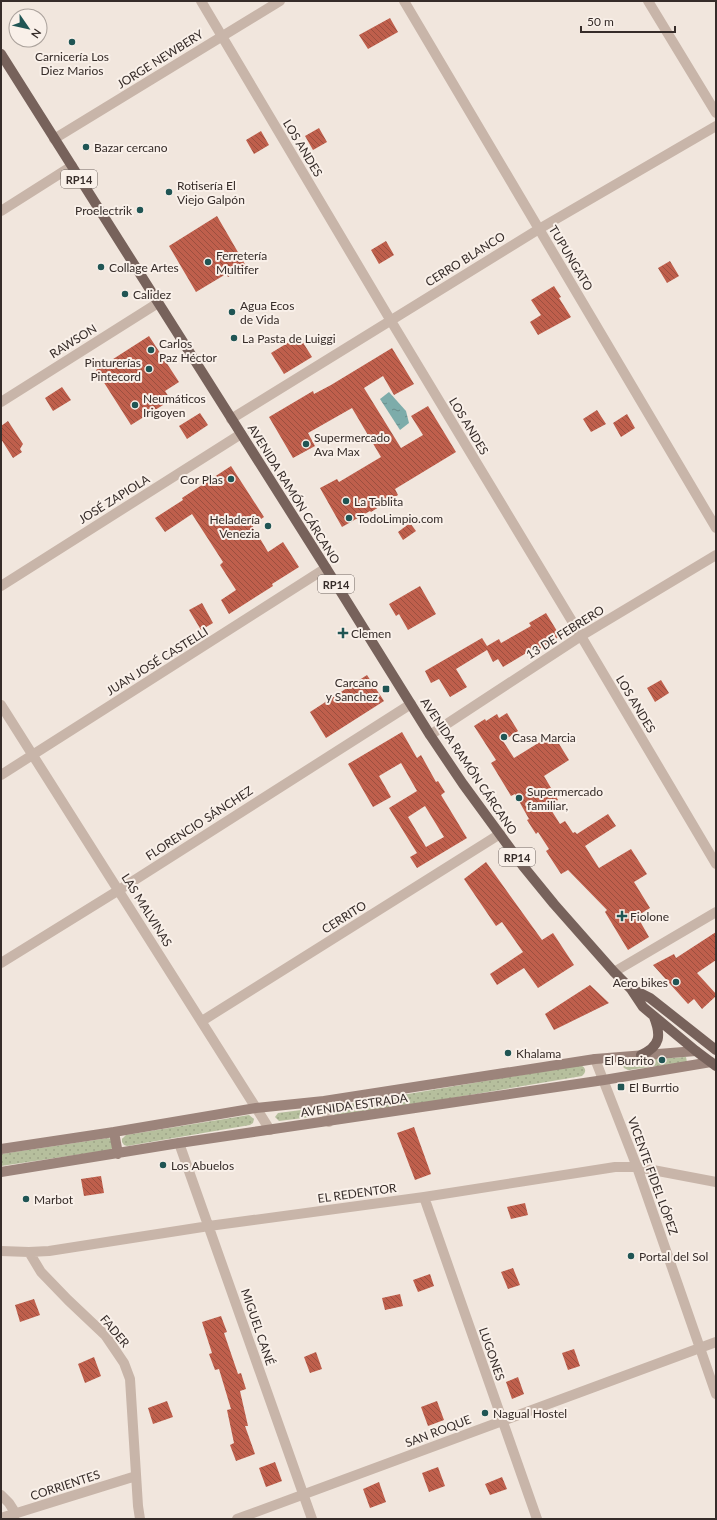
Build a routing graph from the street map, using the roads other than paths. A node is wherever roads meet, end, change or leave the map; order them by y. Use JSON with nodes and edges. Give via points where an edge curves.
{"nodes":[{"id":1,"x":201,"y":1,"type":"edge"},
{"id":2,"x":280,"y":1,"type":"edge"},
{"id":3,"x":404,"y":1,"type":"edge"},
{"id":4,"x":648,"y":1,"type":"edge"},
{"id":5,"x":222,"y":36,"type":"junction"},
{"id":6,"x":1,"y":54,"type":"edge"},
{"id":7,"x":716,"y":113,"type":"edge"},
{"id":8,"x":716,"y":126,"type":"edge"},
{"id":9,"x":54,"y":139,"type":"junction"},
{"id":10,"x":72,"y":166,"type":"junction"},
{"id":11,"x":1,"y":212,"type":"edge"},
{"id":12,"x":539,"y":229,"type":"junction"},
{"id":13,"x":158,"y":303,"type":"junction"},
{"id":14,"x":390,"y":321,"type":"junction"},
{"id":15,"x":1,"y":402,"type":"edge"},
{"id":16,"x":231,"y":419,"type":"junction"},
{"id":17,"x":241,"y":434,"type":"junction"},
{"id":18,"x":716,"y":528,"type":"edge"},
{"id":19,"x":716,"y":555,"type":"edge"},
{"id":20,"x":326,"y":568,"type":"junction"},
{"id":21,"x":1,"y":586,"type":"edge"},
{"id":22,"x":581,"y":636,"type":"junction"},
{"id":23,"x":411,"y":704,"type":"junction"},
{"id":24,"x":1,"y":705,"type":"edge"},
{"id":25,"x":430,"y":735,"type":"junction"},
{"id":26,"x":32,"y":755,"type":"junction"},
{"id":27,"x":1,"y":775,"type":"edge"},
{"id":28,"x":500,"y":834,"type":"junction"},
{"id":29,"x":716,"y":864,"type":"edge"},
{"id":30,"x":119,"y":890,"type":"junction"},
{"id":31,"x":716,"y":912,"type":"edge"},
{"id":32,"x":1,"y":963,"type":"edge"},
{"id":33,"x":614,"y":972,"type":"junction"},
{"id":34,"x":631,"y":989,"type":"junction"},
{"id":35,"x":654,"y":1017,"type":"junction"},
{"id":36,"x":202,"y":1021,"type":"junction"},
{"id":37,"x":716,"y":1050,"type":"edge"},
{"id":38,"x":696,"y":1051,"type":"junction"},
{"id":39,"x":641,"y":1055,"type":"junction"},
{"id":40,"x":595,"y":1059,"type":"junction"},
{"id":41,"x":714,"y":1062,"type":"edge"},
{"id":42,"x":604,"y":1080,"type":"junction"},
{"id":43,"x":324,"y":1101,"type":"junction"},
{"id":44,"x":256,"y":1108,"type":"junction"},
{"id":45,"x":329,"y":1122,"type":"junction"},
{"id":46,"x":270,"y":1130,"type":"junction"},
{"id":47,"x":114,"y":1132,"type":"junction"},
{"id":48,"x":179,"y":1144,"type":"junction"},
{"id":49,"x":1,"y":1149,"type":"edge"},
{"id":50,"x":118,"y":1154,"type":"junction"},
{"id":51,"x":637,"y":1167,"type":"junction"},
{"id":52,"x":1,"y":1172,"type":"edge"},
{"id":53,"x":716,"y":1182,"type":"edge"},
{"id":54,"x":424,"y":1197,"type":"junction"},
{"id":55,"x":209,"y":1226,"type":"junction"},
{"id":56,"x":1,"y":1251,"type":"edge"},
{"id":57,"x":29,"y":1252,"type":"junction"},
{"id":58,"x":716,"y":1342,"type":"edge"},
{"id":59,"x":700,"y":1348,"type":"junction"},
{"id":60,"x":716,"y":1394,"type":"edge"},
{"id":61,"x":502,"y":1421,"type":"junction"},
{"id":62,"x":136,"y":1476,"type":"junction"},
{"id":63,"x":1,"y":1495,"type":"edge"},
{"id":64,"x":303,"y":1495,"type":"junction"},
{"id":65,"x":16,"y":1514,"type":"junction"},
{"id":66,"x":1,"y":1518,"type":"edge"},
{"id":67,"x":140,"y":1519,"type":"edge"},
{"id":68,"x":237,"y":1519,"type":"edge"},
{"id":69,"x":312,"y":1519,"type":"edge"},
{"id":70,"x":537,"y":1519,"type":"edge"}],
"edges":[{"from":1,"to":5,"type":"street","name":"LOS ANDES"},
{"from":2,"to":5,"type":"street","name":"JORGE NEWBERY"},
{"from":3,"to":12,"type":"street","name":"TUPUNGATO"},
{"from":4,"to":7,"type":"street"},
{"from":5,"to":9,"type":"street","name":"JORGE NEWBERY"},
{"from":5,"to":14,"type":"street","name":"LOS ANDES"},
{"from":6,"to":9,"type":"main road","name":"AVENIDA RAMÓN CÁRCANO","number":"RP14"},
{"from":8,"to":12,"type":"street","name":"CERRO BLANCO"},
{"from":9,"to":10,"type":"main road","name":"AVENIDA RAMÓN CÁRCANO","number":"RP14"},
{"from":10,"to":11,"type":"street"},
{"from":10,"to":13,"type":"main road","name":"AVENIDA RAMÓN CÁRCANO","number":"RP14"},
{"from":12,"to":14,"type":"street","name":"CERRO BLANCO"},
{"from":12,"to":18,"type":"street","name":"TUPUNGATO"},
{"from":13,"to":15,"type":"street","name":"RAWSON"},
{"from":13,"to":16,"type":"main road","name":"AVENIDA RAMÓN CÁRCANO","number":"RP14"},
{"from":14,"to":16,"type":"street","name":"CERRO BLANCO"},
{"from":14,"to":22,"type":"street","name":"LOS ANDES"},
{"from":16,"to":17,"type":"main road","name":"AVENIDA RAMÓN CÁRCANO","number":"RP14"},
{"from":17,"to":20,"type":"main road","name":"AVENIDA RAMÓN CÁRCANO","number":"RP14"},
{"from":17,"to":21,"type":"street","name":"JOSÉ ZAPIOLA"},
{"from":19,"to":22,"type":"street","name":"13 DE FEBRERO"},
{"from":20,"to":23,"type":"main road","name":"AVENIDA RAMÓN CÁRCANO","number":"RP14"},
{"from":20,"to":26,"type":"street","name":"JUAN JOSÉ CASTELLI"},
{"from":22,"to":25,"type":"street","name":"13 DE FEBRERO"},
{"from":22,"to":29,"type":"street","name":"LOS ANDES"},
{"from":23,"to":25,"type":"main road","name":"AVENIDA RAMÓN CÁRCANO","number":"RP14"},
{"from":23,"to":30,"type":"street","name":"FLORENCIO SÁNCHEZ"},
{"from":24,"to":26,"type":"street","name":"LAS MALVINAS"},
{"from":25,"to":28,"type":"main road","name":"AVENIDA RAMÓN CÁRCANO","number":"RP14"},
{"from":26,"to":27,"type":"street","name":"JUAN JOSÉ CASTELLI"},
{"from":26,"to":30,"type":"street","name":"LAS MALVINAS"},
{"from":28,"to":33,"type":"main road","name":"AVENIDA RAMÓN CÁRCANO","number":"RP14","via":[[554,904]]},
{"from":28,"to":36,"type":"street","name":"CERRITO"},
{"from":30,"to":32,"type":"street","name":"FLORENCIO SÁNCHEZ"},
{"from":30,"to":36,"type":"street","name":"LAS MALVINAS"},
{"from":31,"to":33,"type":"street"},
{"from":33,"to":34,"type":"main road","name":"AVENIDA RAMÓN CÁRCANO","number":"RP14"},
{"from":34,"to":35,"type":"main road","name":"AVENIDA RAMÓN CÁRCANO","number":"RP14","via":[[643,1007]]},
{"from":34,"to":37,"type":"main road","name":"AVENIDA RAMÓN CÁRCANO","number":"RP14","via":[[650,998]]},
{"from":35,"to":38,"type":"main road","name":"AVENIDA RAMÓN CÁRCANO","number":"RP14"},
{"from":35,"to":39,"type":"main road","via":[[659,1037],[652,1050]]},
{"from":36,"to":44,"type":"street","name":"LAS MALVINAS"},
{"from":38,"to":39,"type":"main road","name":"AVENIDA ESTRADA"},
{"from":38,"to":41,"type":"main road","name":"AVENIDA RAMÓN CÁRCANO","number":"RP14"},
{"from":39,"to":40,"type":"main road","name":"AVENIDA ESTRADA"},
{"from":40,"to":42,"type":"street","name":"VICENTE FIDEL LÓPEZ"},
{"from":40,"to":43,"type":"main road","name":"AVENIDA ESTRADA"},
{"from":41,"to":42,"type":"main road","name":"AVENIDA ESTRADA"},
{"from":42,"to":45,"type":"main road","name":"AVENIDA ESTRADA"},
{"from":42,"to":51,"type":"street","name":"VICENTE FIDEL LÓPEZ"},
{"from":43,"to":44,"type":"main road","name":"AVENIDA ESTRADA"},
{"from":43,"to":45,"type":"street"},
{"from":44,"to":46,"type":"street","name":"LAS MALVINAS"},
{"from":44,"to":47,"type":"main road","name":"AVENIDA ESTRADA"},
{"from":45,"to":46,"type":"main road","name":"AVENIDA ESTRADA"},
{"from":46,"to":48,"type":"main road","name":"AVENIDA ESTRADA"},
{"from":47,"to":49,"type":"main road","name":"AVENIDA ESTRADA"},
{"from":47,"to":50,"type":"main road"},
{"from":48,"to":50,"type":"main road","name":"AVENIDA ESTRADA"},
{"from":48,"to":55,"type":"street","name":"MIGUEL CANÉ"},
{"from":50,"to":52,"type":"main road","name":"AVENIDA ESTRADA"},
{"from":51,"to":53,"type":"street","name":"EL REDENTOR"},
{"from":51,"to":54,"type":"street","name":"EL REDENTOR","via":[[615,1167]]},
{"from":51,"to":59,"type":"street","name":"VICENTE FIDEL LÓPEZ"},
{"from":54,"to":55,"type":"street","name":"EL REDENTOR"},
{"from":54,"to":61,"type":"street","name":"LUGONES"},
{"from":55,"to":57,"type":"street","name":"EL REDENTOR"},
{"from":55,"to":64,"type":"street","name":"MIGUEL CANÉ"},
{"from":56,"to":57,"type":"street","name":"EL REDENTOR"},
{"from":57,"to":62,"type":"street","name":"FADER","via":[[41,1272],[105,1335],[124,1363],[130,1380]]},
{"from":58,"to":59,"type":"street","name":"SAN ROQUE"},
{"from":59,"to":60,"type":"street","name":"VICENTE FIDEL LÓPEZ"},
{"from":59,"to":61,"type":"street","name":"SAN ROQUE"},
{"from":61,"to":64,"type":"street","name":"SAN ROQUE"},
{"from":61,"to":70,"type":"street","name":"LUGONES"},
{"from":62,"to":65,"type":"street","name":"CORRIENTES"},
{"from":62,"to":67,"type":"street","name":"FADER"},
{"from":63,"to":65,"type":"street"},
{"from":64,"to":68,"type":"street","name":"SAN ROQUE"},
{"from":64,"to":69,"type":"street","name":"MIGUEL CANÉ"},
{"from":65,"to":66,"type":"street","name":"CORRIENTES"}]}
